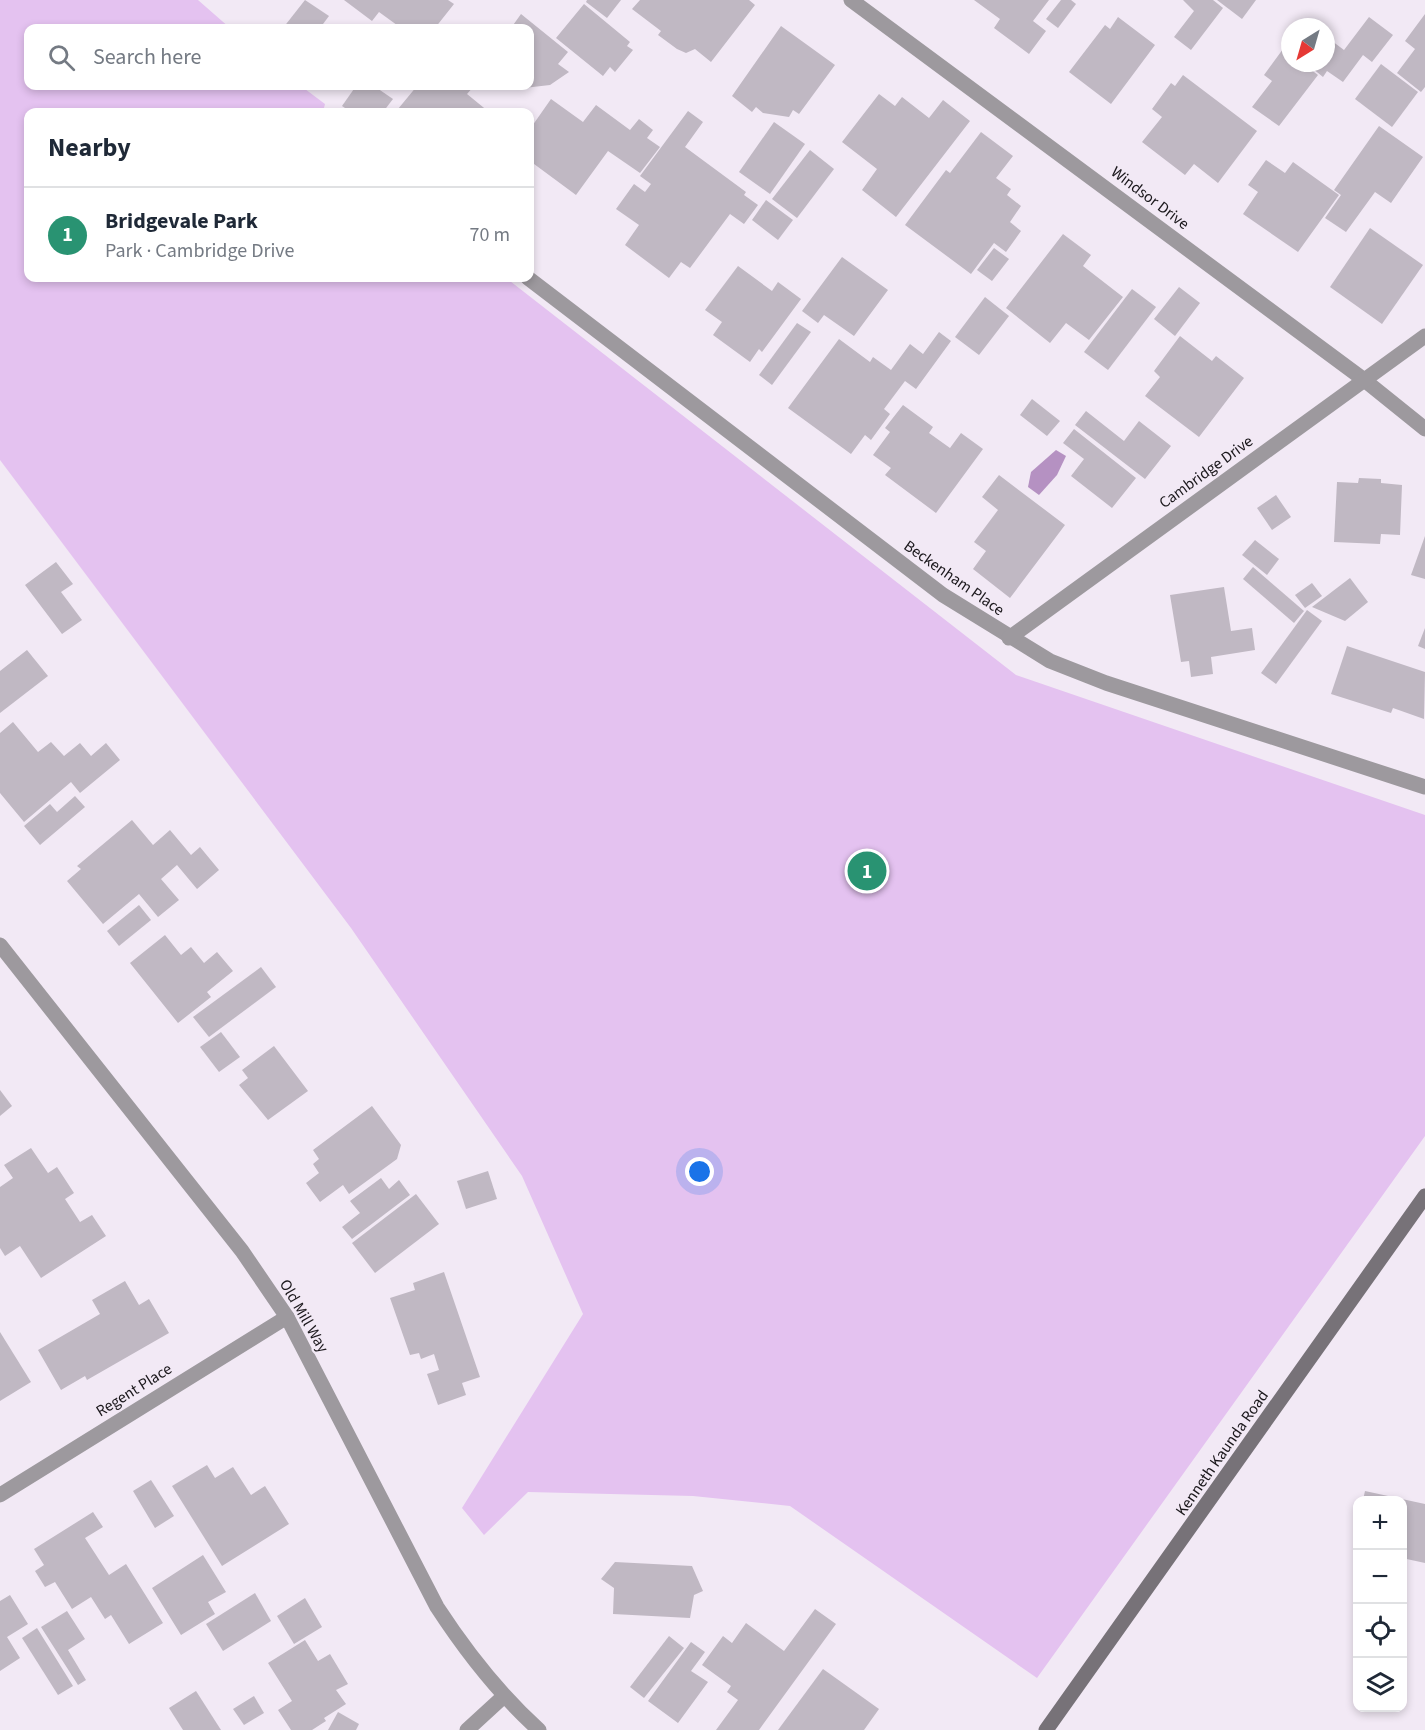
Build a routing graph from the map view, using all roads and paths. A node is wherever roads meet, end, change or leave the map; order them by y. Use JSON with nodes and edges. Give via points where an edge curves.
{"nodes":[{"id":1,"x":851,"y":0,"type":"edge"},
{"id":2,"x":533,"y":282,"type":"edge"},
{"id":3,"x":1425,"y":336,"type":"edge"},
{"id":4,"x":1363,"y":380,"type":"junction"},
{"id":5,"x":1425,"y":429,"type":"edge"},
{"id":6,"x":1010,"y":638,"type":"junction"},
{"id":7,"x":1425,"y":787,"type":"edge"},
{"id":8,"x":0,"y":945,"type":"edge"},
{"id":9,"x":1425,"y":1196,"type":"edge"},
{"id":10,"x":287,"y":1317,"type":"junction"},
{"id":11,"x":0,"y":1495,"type":"edge"},
{"id":12,"x":503,"y":1697,"type":"junction"},
{"id":13,"x":466,"y":1730,"type":"edge"},
{"id":14,"x":539,"y":1730,"type":"edge"},
{"id":15,"x":1046,"y":1730,"type":"edge"}],
"edges":[{"from":1,"to":4,"type":"street","name":"Windsor Drive"},
{"from":2,"to":6,"type":"street","name":"Beckenham Place","via":[[943,595]]},
{"from":3,"to":4,"type":"street","name":"Cambridge Drive"},
{"from":4,"to":5,"type":"street","name":"Windsor Drive"},
{"from":4,"to":6,"type":"street","name":"Cambridge Drive"},
{"from":6,"to":7,"type":"street","name":"Beckenham Place","via":[[1050,661],[1106,683]]},
{"from":8,"to":10,"type":"street","name":"Old Mill Way","via":[[235,1242]]},
{"from":9,"to":15,"type":"main road","name":"Kenneth Kaunda Road"},
{"from":10,"to":11,"type":"street","name":"Regent Place"},
{"from":10,"to":12,"type":"street","name":"Old Mill Way","via":[[437,1607],[465,1651]]},
{"from":12,"to":13,"type":"street"},
{"from":12,"to":14,"type":"street","name":"Old Mill Way"}]}
